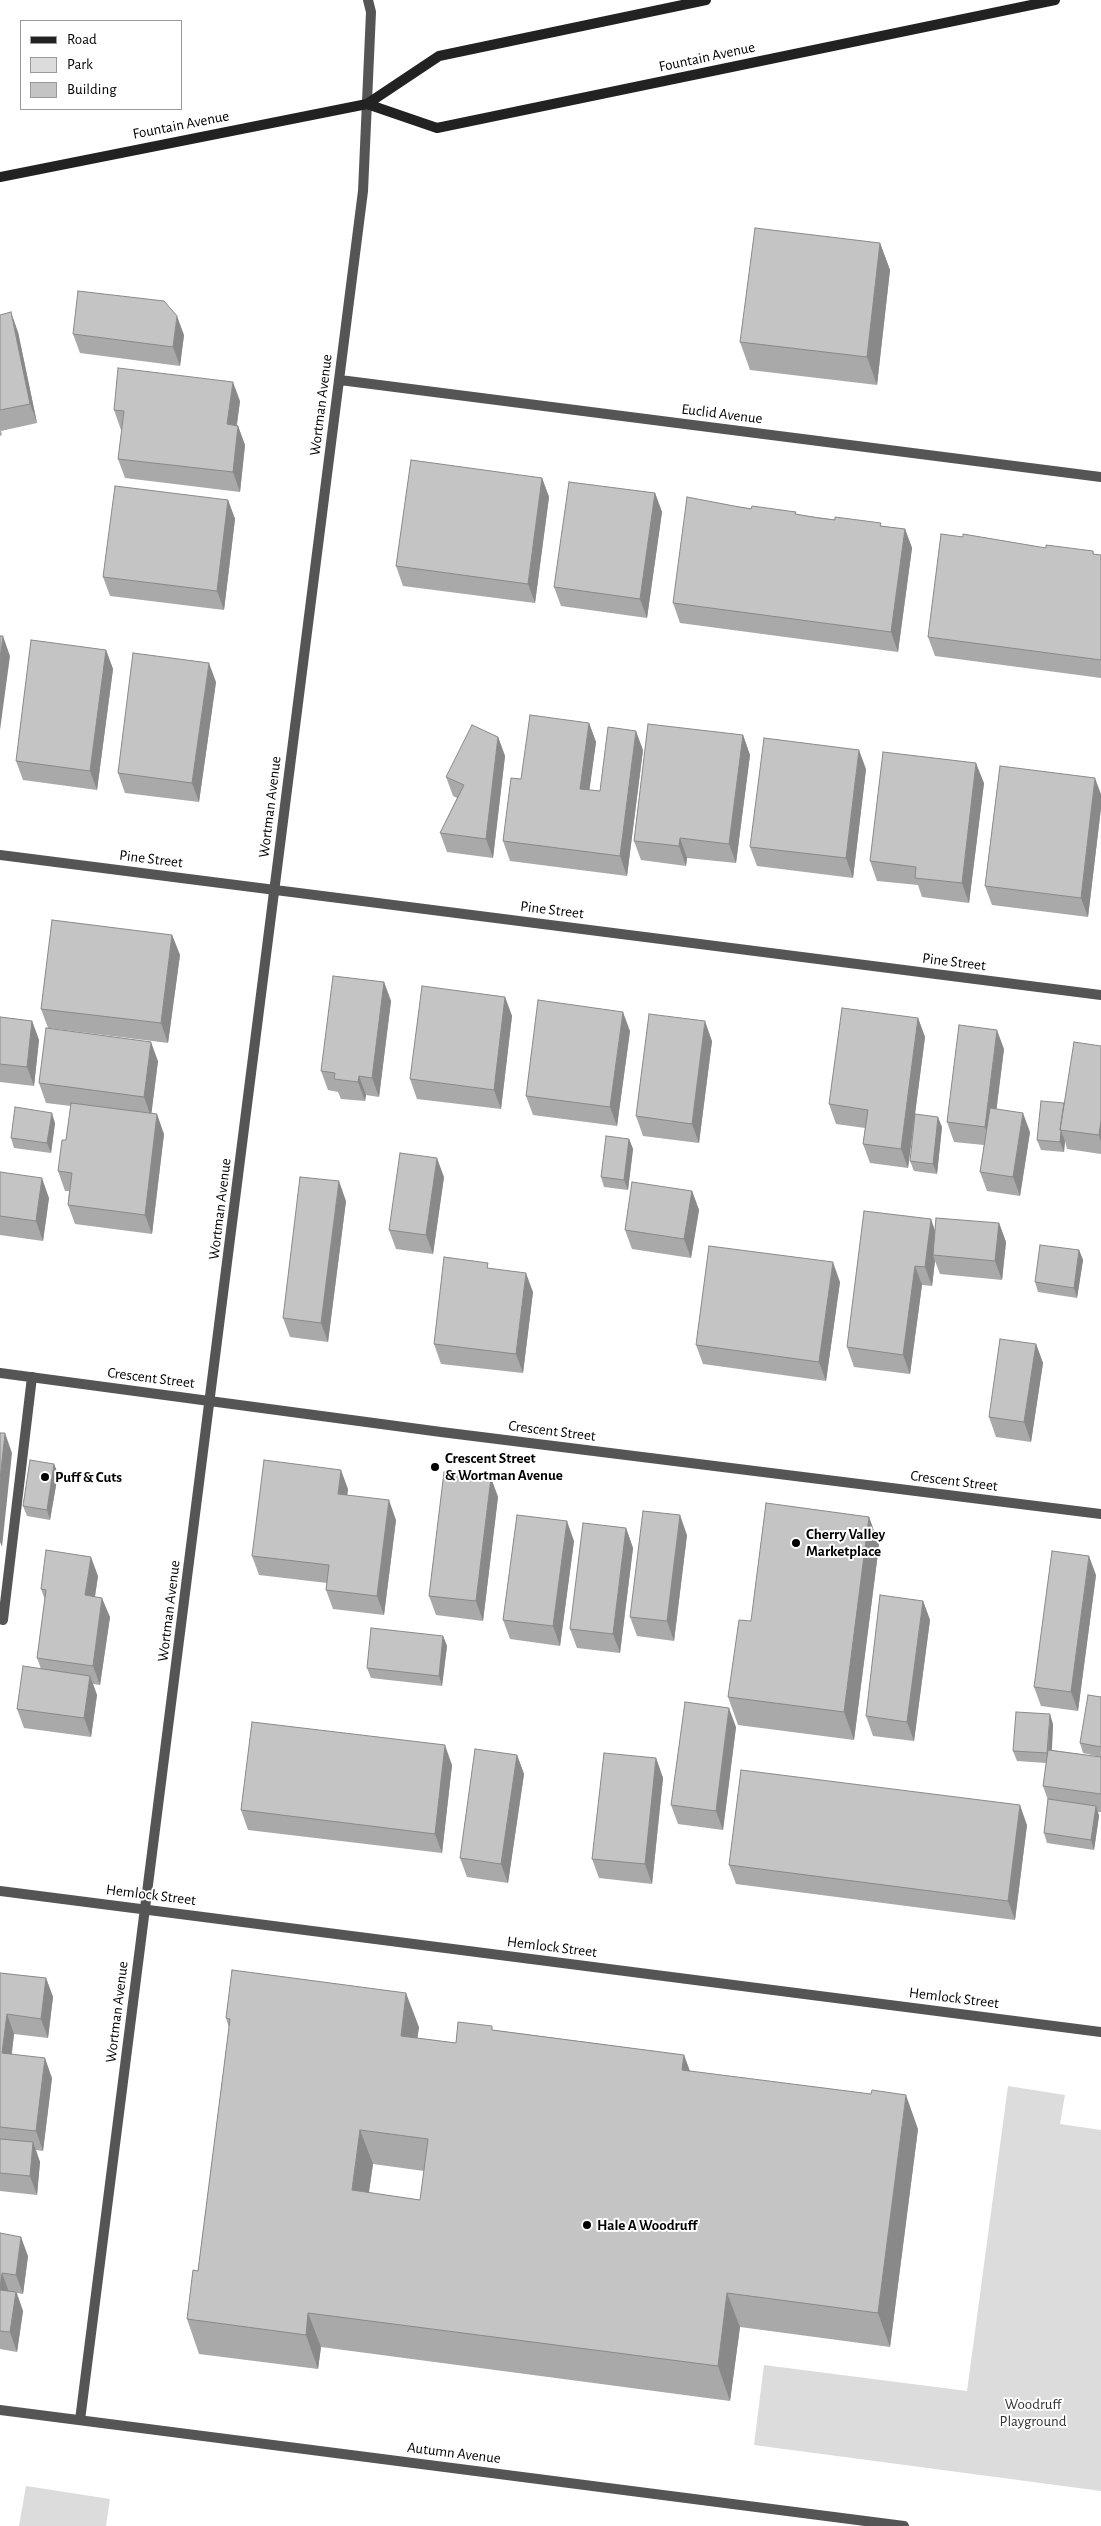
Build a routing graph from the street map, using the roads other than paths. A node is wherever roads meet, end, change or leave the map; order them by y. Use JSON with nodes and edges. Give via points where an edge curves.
{"nodes":[{"id":1,"x":368,"y":0,"type":"edge"},
{"id":2,"x":706,"y":0,"type":"edge"},
{"id":3,"x":1055,"y":0,"type":"edge"},
{"id":4,"x":367,"y":104,"type":"junction"},
{"id":5,"x":0,"y":177,"type":"edge"},
{"id":6,"x":340,"y":380,"type":"junction"},
{"id":7,"x":1101,"y":477,"type":"edge"},
{"id":8,"x":0,"y":855,"type":"edge"},
{"id":9,"x":275,"y":890,"type":"junction"},
{"id":10,"x":1101,"y":995,"type":"edge"},
{"id":11,"x":0,"y":1374,"type":"edge"},
{"id":12,"x":32,"y":1377,"type":"junction"},
{"id":13,"x":211,"y":1401,"type":"junction"},
{"id":14,"x":1101,"y":1514,"type":"edge"},
{"id":15,"x":0,"y":1619,"type":"edge"},
{"id":16,"x":0,"y":1891,"type":"edge"},
{"id":17,"x":146,"y":1910,"type":"junction"},
{"id":18,"x":1101,"y":2032,"type":"edge"},
{"id":19,"x":0,"y":2410,"type":"edge"},
{"id":20,"x":80,"y":2420,"type":"junction"},
{"id":21,"x":904,"y":2526,"type":"edge"}],
"edges":[{"from":1,"to":4,"type":"street","name":"Wortman Avenue","via":[[371,12]]},
{"from":2,"to":4,"type":"main road","name":"Fountain Avenue","via":[[439,56]]},
{"from":3,"to":4,"type":"main road","name":"Fountain Avenue","via":[[437,128]]},
{"from":4,"to":5,"type":"main road","name":"Fountain Avenue"},
{"from":4,"to":6,"type":"street","name":"Wortman Avenue","via":[[363,191]]},
{"from":6,"to":7,"type":"street","name":"Euclid Avenue"},
{"from":6,"to":9,"type":"street","name":"Wortman Avenue"},
{"from":8,"to":9,"type":"street","name":"Pine Street"},
{"from":9,"to":10,"type":"street","name":"Pine Street"},
{"from":9,"to":13,"type":"street","name":"Wortman Avenue"},
{"from":11,"to":12,"type":"street","name":"Crescent Street"},
{"from":12,"to":13,"type":"street","name":"Crescent Street"},
{"from":12,"to":15,"type":"street","via":[[3,1620]]},
{"from":13,"to":14,"type":"street","name":"Crescent Street"},
{"from":13,"to":17,"type":"street","name":"Wortman Avenue"},
{"from":16,"to":17,"type":"street","name":"Hemlock Street"},
{"from":17,"to":18,"type":"street","name":"Hemlock Street"},
{"from":17,"to":20,"type":"street","name":"Wortman Avenue"},
{"from":19,"to":20,"type":"street","name":"Autumn Avenue"},
{"from":20,"to":21,"type":"street","name":"Autumn Avenue"}]}
